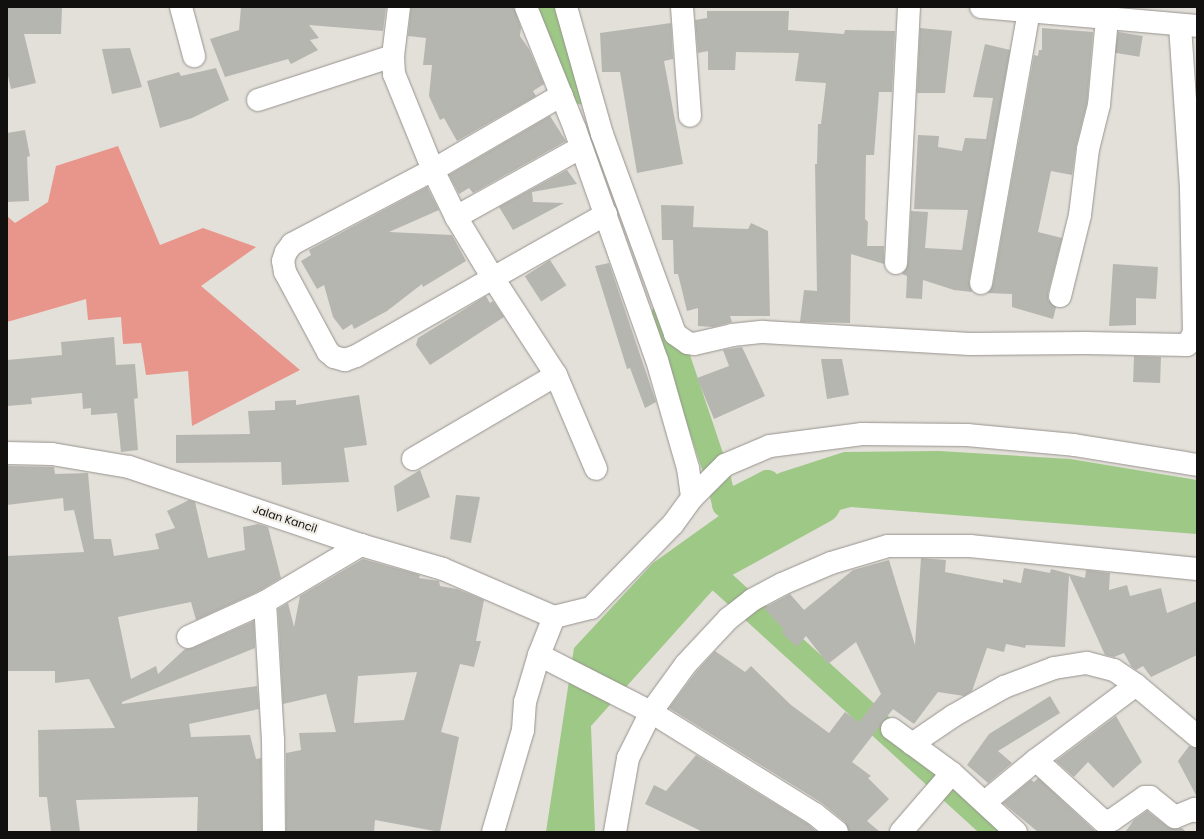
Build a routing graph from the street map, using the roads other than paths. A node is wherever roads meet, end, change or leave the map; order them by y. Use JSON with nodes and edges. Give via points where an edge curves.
{"nodes":[{"id":1,"x":181,"y":7,"type":"edge"},
{"id":2,"x":399,"y":7,"type":"edge"},
{"id":3,"x":526,"y":7,"type":"edge"},
{"id":4,"x":566,"y":7,"type":"edge"},
{"id":5,"x":682,"y":7,"type":"edge"},
{"id":6,"x":909,"y":7,"type":"edge"},
{"id":7,"x":981,"y":7,"type":"edge"},
{"id":8,"x":1029,"y":12,"type":"junction"},
{"id":9,"x":1107,"y":18,"type":"junction"},
{"id":10,"x":1186,"y":21,"type":"edge"},
{"id":11,"x":194,"y":56,"type":"dead end"},
{"id":12,"x":393,"y":56,"type":"junction"},
{"id":13,"x":562,"y":95,"type":"junction"},
{"id":14,"x":258,"y":100,"type":"dead end"},
{"id":15,"x":690,"y":116,"type":"dead end"},
{"id":16,"x":580,"y":148,"type":"junction"},
{"id":17,"x":433,"y":170,"type":"junction"},
{"id":18,"x":606,"y":214,"type":"junction"},
{"id":19,"x":456,"y":217,"type":"junction"},
{"id":20,"x":896,"y":263,"type":"dead end"},
{"id":21,"x":493,"y":278,"type":"junction"},
{"id":22,"x":981,"y":283,"type":"dead end"},
{"id":23,"x":1060,"y":296,"type":"dead end"},
{"id":24,"x":1195,"y":324,"type":"edge"},
{"id":25,"x":556,"y":375,"type":"junction"},
{"id":26,"x":7,"y":453,"type":"edge"},
{"id":27,"x":414,"y":459,"type":"dead end"},
{"id":28,"x":1197,"y":465,"type":"edge"},
{"id":29,"x":596,"y":468,"type":"dead end"},
{"id":30,"x":698,"y":491,"type":"junction"},
{"id":31,"x":361,"y":545,"type":"junction"},
{"id":32,"x":1197,"y":569,"type":"edge"},
{"id":33,"x":265,"y":602,"type":"junction"},
{"id":34,"x":554,"y":617,"type":"junction"},
{"id":35,"x":188,"y":637,"type":"dead end"},
{"id":36,"x":539,"y":655,"type":"junction"},
{"id":37,"x":1136,"y":685,"type":"junction"},
{"id":38,"x":644,"y":709,"type":"junction"},
{"id":39,"x":892,"y":729,"type":"dead end"},
{"id":40,"x":1197,"y":736,"type":"edge"},
{"id":41,"x":912,"y":744,"type":"junction"},
{"id":42,"x":1036,"y":760,"type":"junction"},
{"id":43,"x":950,"y":774,"type":"junction"},
{"id":44,"x":985,"y":802,"type":"junction"},
{"id":45,"x":1196,"y":809,"type":"edge"},
{"id":46,"x":905,"y":828,"type":"edge"},
{"id":47,"x":274,"y":832,"type":"edge"},
{"id":48,"x":493,"y":832,"type":"edge"},
{"id":49,"x":614,"y":832,"type":"edge"},
{"id":50,"x":837,"y":832,"type":"edge"},
{"id":51,"x":1016,"y":832,"type":"edge"}],
"edges":[{"from":1,"to":11,"type":"street"},
{"from":2,"to":12,"type":"street"},
{"from":3,"to":13,"type":"street"},
{"from":4,"to":24,"type":"street","via":[[602,134],[675,334],[688,343],[763,332],[970,344],[1085,342],[1183,347],[1192,340]]},
{"from":5,"to":15,"type":"street"},
{"from":6,"to":20,"type":"street"},
{"from":7,"to":8,"type":"street"},
{"from":8,"to":9,"type":"street"},
{"from":8,"to":22,"type":"street"},
{"from":9,"to":10,"type":"street"},
{"from":9,"to":23,"type":"street","via":[[1099,104],[1088,149],[1080,215]]},
{"from":10,"to":24,"type":"street"},
{"from":12,"to":14,"type":"street"},
{"from":12,"to":17,"type":"street","via":[[394,74]]},
{"from":13,"to":16,"type":"street"},
{"from":13,"to":17,"type":"street"},
{"from":16,"to":18,"type":"street"},
{"from":16,"to":19,"type":"street"},
{"from":17,"to":19,"type":"street"},
{"from":17,"to":21,"type":"street","via":[[292,244],[286,252],[283,261],[285,272],[328,352],[345,360],[356,356]]},
{"from":18,"to":21,"type":"street"},
{"from":18,"to":30,"type":"street","via":[[669,397],[688,468]]},
{"from":19,"to":21,"type":"street"},
{"from":21,"to":25,"type":"street"},
{"from":25,"to":27,"type":"street"},
{"from":25,"to":29,"type":"street"},
{"from":26,"to":31,"type":"street","name":"Jalan Kancil","via":[[52,454],[129,467]]},
{"from":28,"to":30,"type":"street","via":[[1041,441],[967,434],[862,434],[770,446],[725,465]]},
{"from":30,"to":34,"type":"street","via":[[673,524],[591,608]]},
{"from":31,"to":33,"type":"street"},
{"from":31,"to":34,"type":"street","name":"Jalan Kancil","via":[[443,569]]},
{"from":32,"to":38,"type":"street","via":[[970,546],[888,546],[831,563],[752,600],[728,620]]},
{"from":33,"to":35,"type":"street"},
{"from":33,"to":47,"type":"street","via":[[273,739]]},
{"from":34,"to":36,"type":"street"},
{"from":36,"to":38,"type":"street"},
{"from":36,"to":48,"type":"street","via":[[526,702],[523,730]]},
{"from":37,"to":40,"type":"street"},
{"from":37,"to":41,"type":"street","via":[[1104,666],[1087,663],[1054,668],[1004,687],[953,716]]},
{"from":37,"to":42,"type":"street"},
{"from":38,"to":49,"type":"street","via":[[628,758]]},
{"from":38,"to":50,"type":"street","via":[[802,806]]},
{"from":39,"to":41,"type":"street"},
{"from":41,"to":43,"type":"street"},
{"from":42,"to":44,"type":"street"},
{"from":42,"to":45,"type":"street","via":[[1103,821],[1112,820],[1145,797],[1150,797],[1175,817]]},
{"from":43,"to":44,"type":"street"},
{"from":43,"to":46,"type":"street"},
{"from":44,"to":51,"type":"street"}]}
